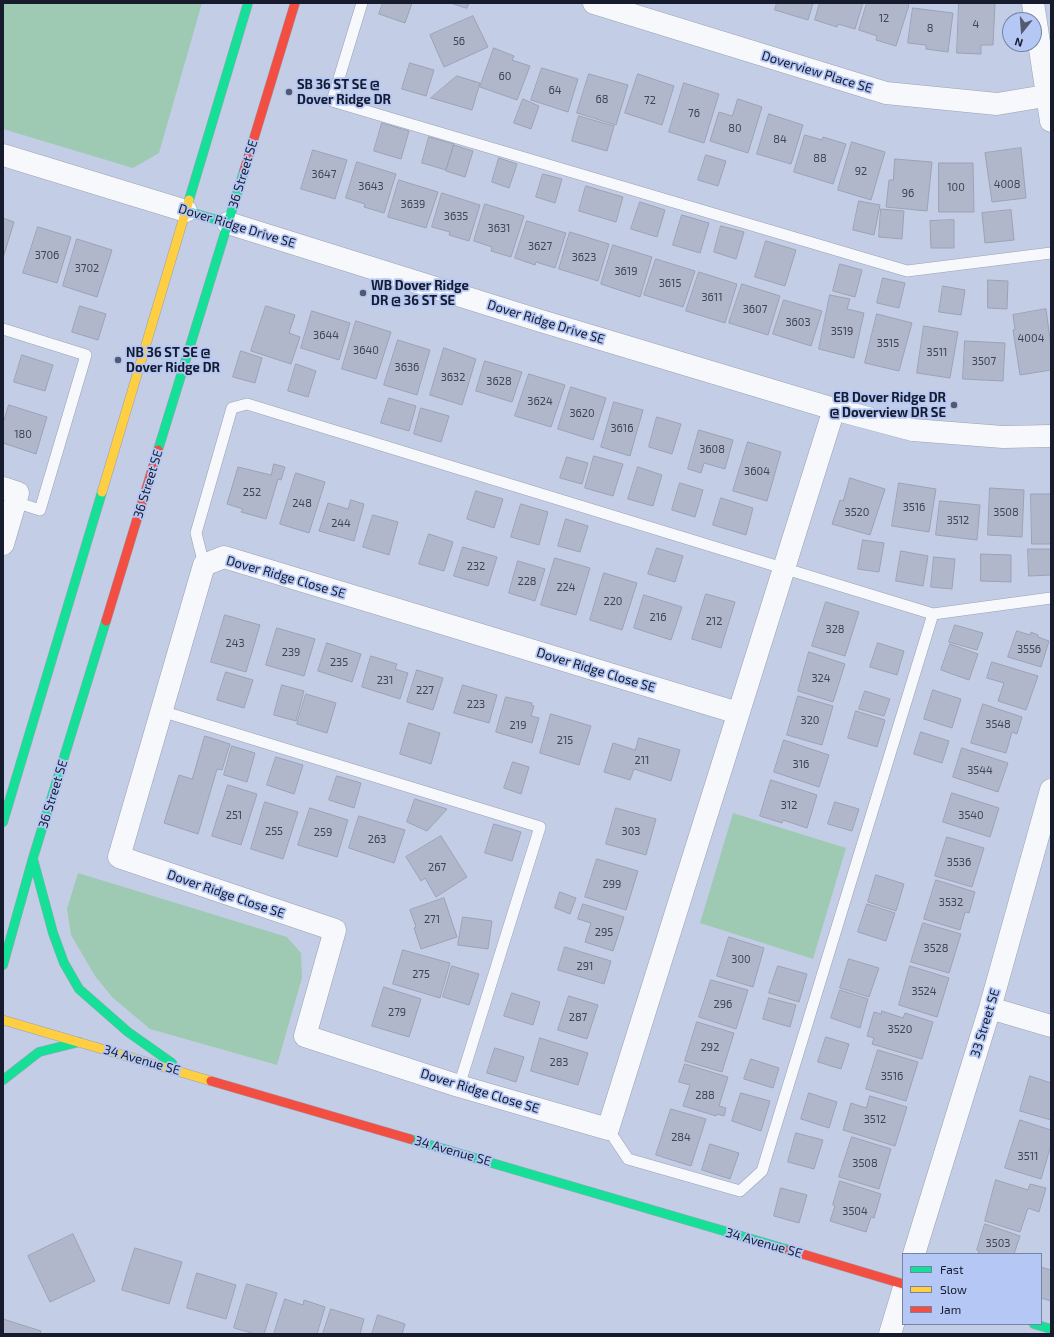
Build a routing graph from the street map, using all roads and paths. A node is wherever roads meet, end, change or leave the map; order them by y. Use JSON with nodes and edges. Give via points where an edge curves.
{"nodes":[{"id":1,"x":248,"y":3,"type":"edge"},
{"id":2,"x":295,"y":3,"type":"edge"},
{"id":3,"x":362,"y":3,"type":"edge"},
{"id":4,"x":594,"y":3,"type":"edge"},
{"id":5,"x":1033,"y":3,"type":"edge"},
{"id":6,"x":1049,"y":96,"type":"edge"},
{"id":7,"x":1051,"y":121,"type":"edge"},
{"id":8,"x":3,"y":155,"type":"edge"},
{"id":9,"x":186,"y":211,"type":"junction"},
{"id":10,"x":228,"y":223,"type":"junction"},
{"id":11,"x":1051,"y":254,"type":"edge"},
{"id":12,"x":3,"y":329,"type":"edge"},
{"id":13,"x":834,"y":409,"type":"junction"},
{"id":14,"x":1051,"y":436,"type":"edge"},
{"id":15,"x":9,"y":495,"type":"edge"},
{"id":16,"x":3,"y":544,"type":"edge"},
{"id":17,"x":204,"y":566,"type":"junction"},
{"id":18,"x":784,"y":569,"type":"junction"},
{"id":19,"x":1051,"y":598,"type":"edge"},
{"id":20,"x":933,"y":614,"type":"junction"},
{"id":21,"x":162,"y":711,"type":"junction"},
{"id":22,"x":738,"y":713,"type":"junction"},
{"id":23,"x":1051,"y":790,"type":"edge"},
{"id":24,"x":3,"y":822,"type":"edge"},
{"id":25,"x":33,"y":858,"type":"junction"},
{"id":26,"x":3,"y":965,"type":"edge"},
{"id":27,"x":990,"y":1008,"type":"junction"},
{"id":28,"x":3,"y":1020,"type":"edge"},
{"id":29,"x":1051,"y":1026,"type":"edge"},
{"id":30,"x":80,"y":1042,"type":"junction"},
{"id":31,"x":184,"y":1072,"type":"junction"},
{"id":32,"x":3,"y":1080,"type":"edge"},
{"id":33,"x":459,"y":1086,"type":"junction"},
{"id":34,"x":608,"y":1129,"type":"junction"},
{"id":35,"x":914,"y":1253,"type":"edge"},
{"id":36,"x":902,"y":1284,"type":"edge"},
{"id":37,"x":902,"y":1294,"type":"edge"},
{"id":38,"x":1037,"y":1325,"type":"edge"},
{"id":39,"x":1051,"y":1329,"type":"edge"},
{"id":40,"x":890,"y":1334,"type":"edge"}],
"edges":[{"from":1,"to":9,"type":"main road"},
{"from":2,"to":10,"type":"main road","name":"36 Street SE"},
{"from":3,"to":11,"type":"lane","via":[[332,101],[907,272]]},
{"from":4,"to":6,"type":"street","name":"Doverview Place SE","via":[[886,93],[997,104]]},
{"from":5,"to":6,"type":"street"},
{"from":6,"to":7,"type":"street"},
{"from":8,"to":9,"type":"street","name":"Dover Ridge Drive SE"},
{"from":9,"to":10,"type":"main road","name":"Dover Ridge Drive SE"},
{"from":9,"to":24,"type":"main road"},
{"from":10,"to":13,"type":"street","name":"Dover Ridge Drive SE"},
{"from":10,"to":25,"type":"main road","name":"36 Street SE"},
{"from":12,"to":15,"type":"lane","via":[[86,355],[40,510]]},
{"from":13,"to":14,"type":"street","name":"Dover Ridge Drive SE","via":[[913,430],[1003,437]]},
{"from":13,"to":18,"type":"street"},
{"from":15,"to":16,"type":"street"},
{"from":17,"to":18,"type":"lane","via":[[196,533],[232,408],[247,404]]},
{"from":17,"to":21,"type":"street","name":"Dover Ridge Close SE"},
{"from":17,"to":22,"type":"street","name":"Dover Ridge Close SE","via":[[224,557]]},
{"from":18,"to":20,"type":"lane"},
{"from":18,"to":22,"type":"street"},
{"from":19,"to":20,"type":"lane"},
{"from":20,"to":34,"type":"lane","via":[[762,1171],[740,1191],[628,1159]]},
{"from":21,"to":33,"type":"street","name":"Dover Ridge Close SE","via":[[119,857],[335,930],[304,1036]]},
{"from":21,"to":33,"type":"lane","via":[[540,827]]},
{"from":22,"to":34,"type":"street"},
{"from":23,"to":27,"type":"street","name":"33 Street SE"},
{"from":25,"to":26,"type":"main road","name":"36 Street SE"},
{"from":25,"to":31,"type":"main road","via":[[53,933],[64,963],[79,989],[128,1032]]},
{"from":27,"to":29,"type":"street"},
{"from":27,"to":35,"type":"street","name":"33 Street SE"},
{"from":28,"to":30,"type":"main road","name":"34 Avenue SE"},
{"from":30,"to":31,"type":"main road","name":"34 Avenue SE"},
{"from":30,"to":32,"type":"main road","via":[[40,1052]]},
{"from":31,"to":36,"type":"main road","name":"34 Avenue SE"},
{"from":33,"to":34,"type":"street","name":"Dover Ridge Close SE"},
{"from":37,"to":40,"type":"street"},
{"from":38,"to":39,"type":"main road"}]}
